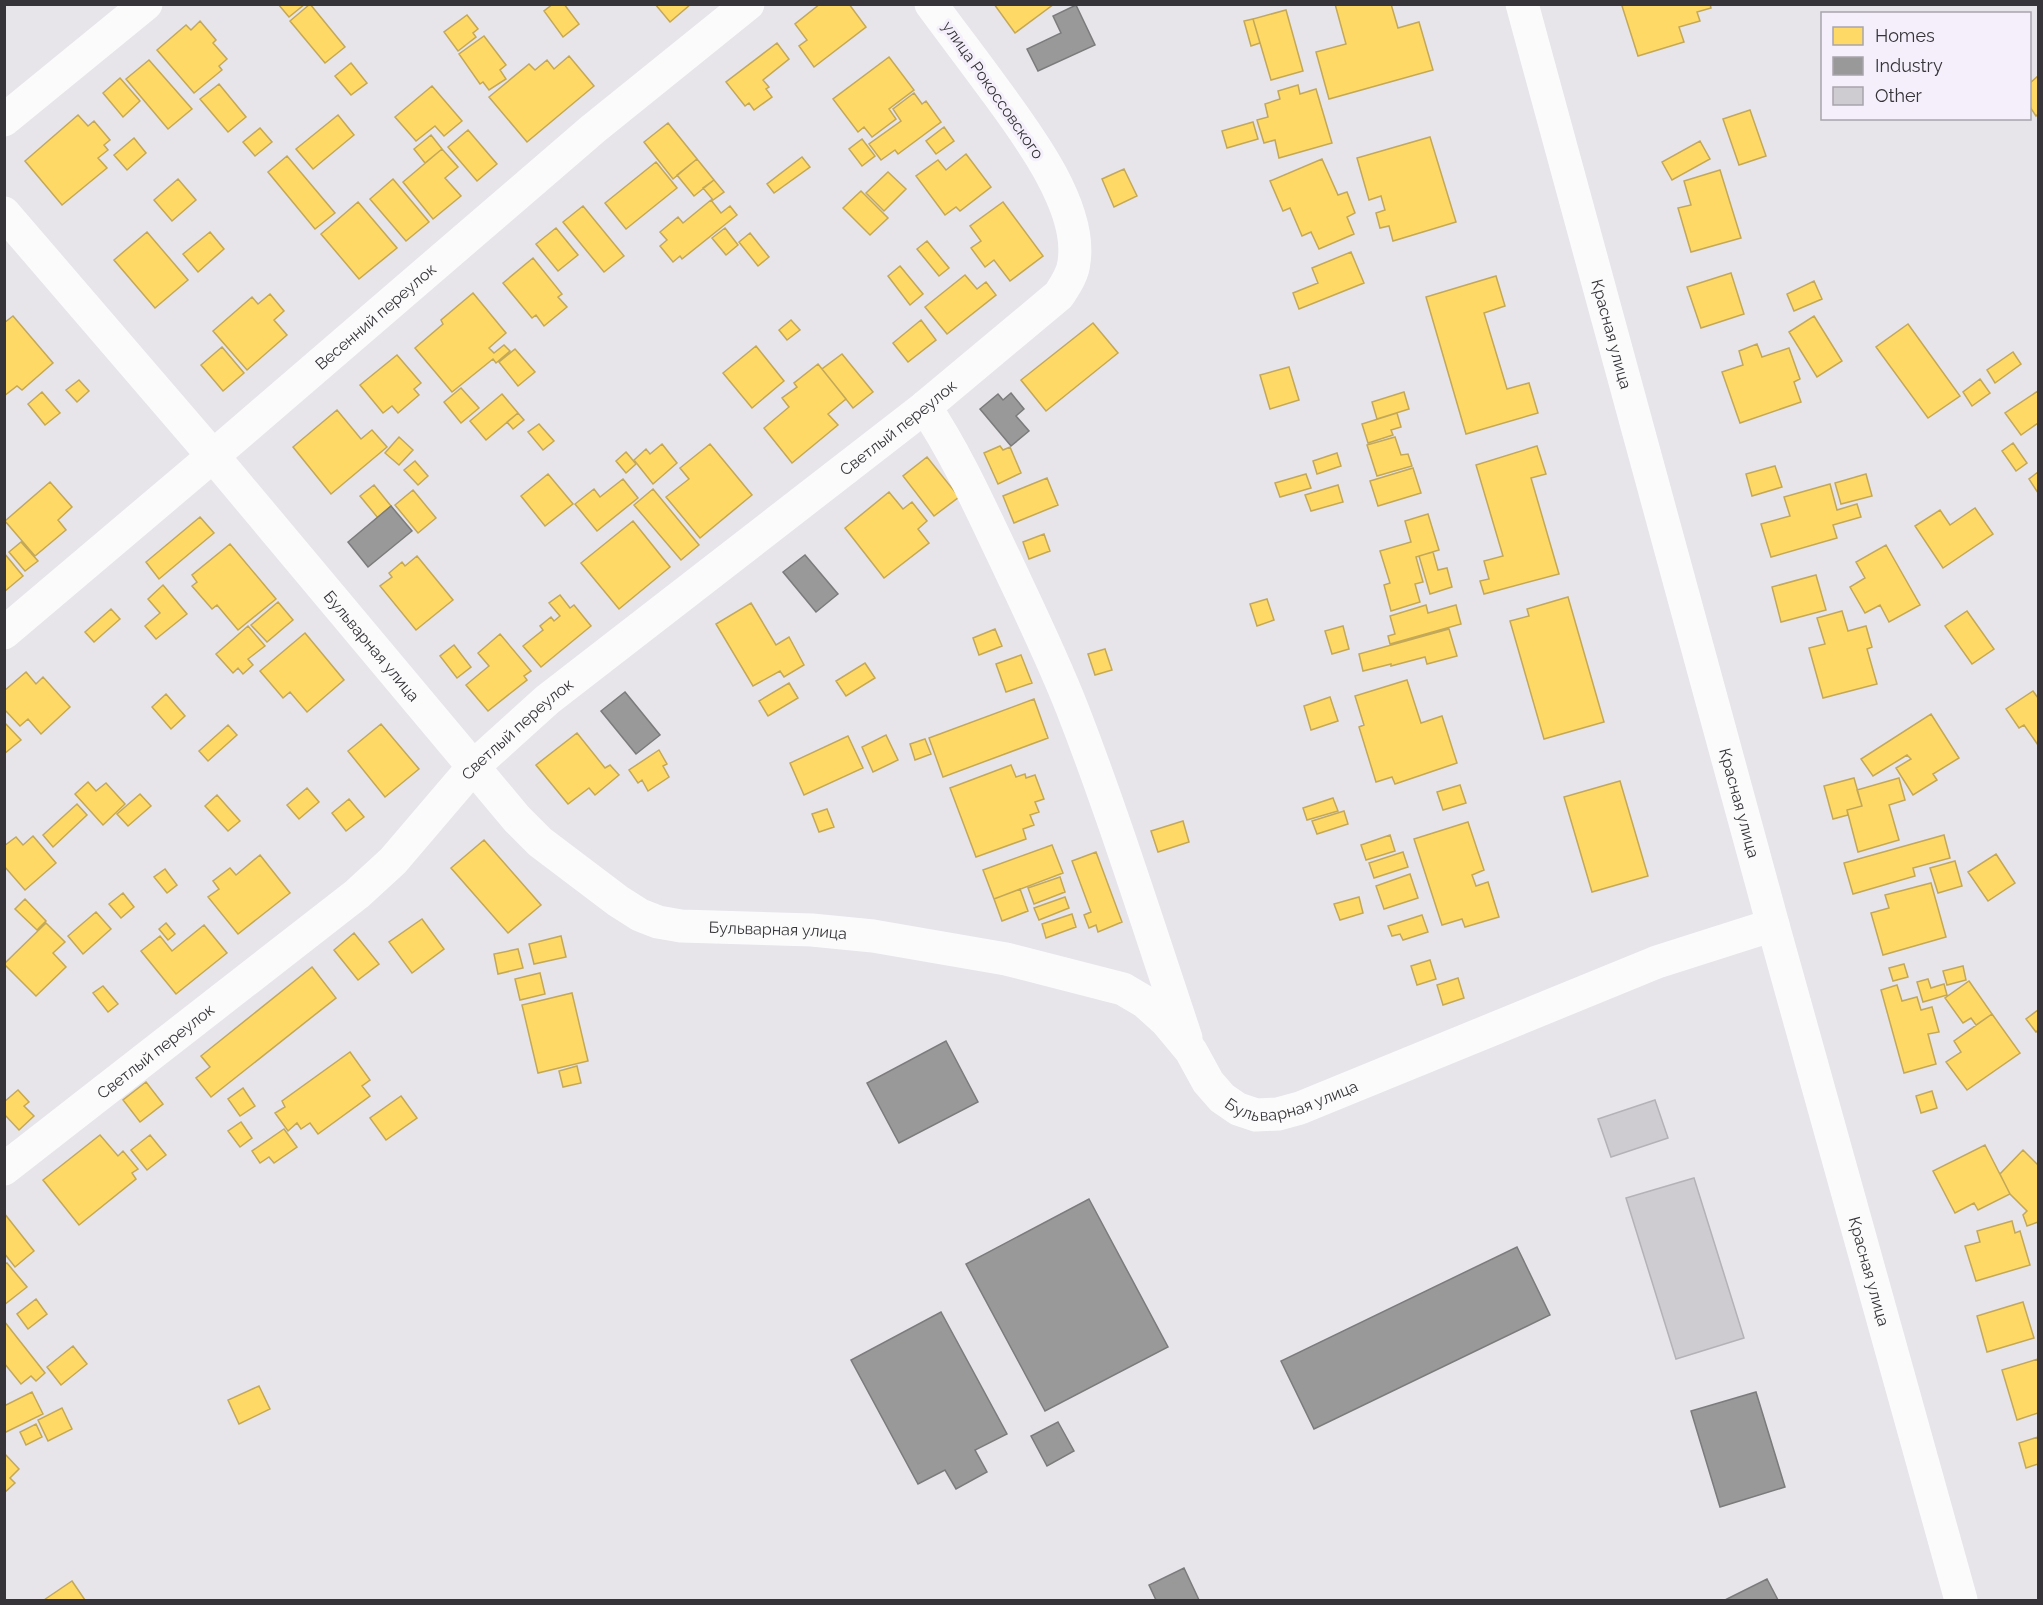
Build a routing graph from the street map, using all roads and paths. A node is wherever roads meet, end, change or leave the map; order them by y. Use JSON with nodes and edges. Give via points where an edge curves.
{"nodes":[{"id":1,"x":147,"y":4,"type":"edge"},
{"id":2,"x":748,"y":4,"type":"edge"},
{"id":3,"x":931,"y":4,"type":"edge"},
{"id":4,"x":1522,"y":4,"type":"edge"},
{"id":5,"x":4,"y":120,"type":"edge"},
{"id":6,"x":4,"y":213,"type":"edge"},
{"id":7,"x":1046,"y":308,"type":"joint"},
{"id":8,"x":925,"y":407,"type":"junction"},
{"id":9,"x":213,"y":456,"type":"junction"},
{"id":10,"x":4,"y":633,"type":"edge"},
{"id":11,"x":474,"y":766,"type":"junction"},
{"id":12,"x":1773,"y":925,"type":"junction"},
{"id":13,"x":1191,"y":1051,"type":"junction"},
{"id":14,"x":4,"y":1169,"type":"edge"},
{"id":15,"x":1961,"y":1600,"type":"edge"}],
"edges":[{"from":1,"to":5,"type":"street"},
{"from":2,"to":9,"type":"street","name":"Весенний переулок","via":[[593,129]]},
{"from":3,"to":7,"type":"street","name":"улица Рокоссовского","via":[[1026,134],[1061,195],[1073,235],[1074,263],[1064,287]]},
{"from":4,"to":12,"type":"street","name":"Красная улица"},
{"from":6,"to":9,"type":"street","name":"Бульварная улица"},
{"from":7,"to":8,"type":"street","name":"Светлый переулок"},
{"from":8,"to":11,"type":"street","name":"Светлый переулок","via":[[547,700]]},
{"from":8,"to":13,"type":"street","via":[[964,473],[1072,708]]},
{"from":9,"to":10,"type":"street","name":"Весенний переулок"},
{"from":9,"to":11,"type":"street","name":"Бульварная улица"},
{"from":11,"to":13,"type":"street","name":"Бульварная улица","via":[[540,842],[640,915],[681,926],[873,936],[1006,959],[1097,981],[1124,989],[1145,1002]]},
{"from":11,"to":14,"type":"street","name":"Светлый переулок","via":[[407,845],[357,894]]},
{"from":12,"to":13,"type":"street","name":"Бульварная улица","via":[[1657,962],[1278,1114],[1256,1115],[1222,1098]]},
{"from":12,"to":15,"type":"street","name":"Красная улица"}]}
